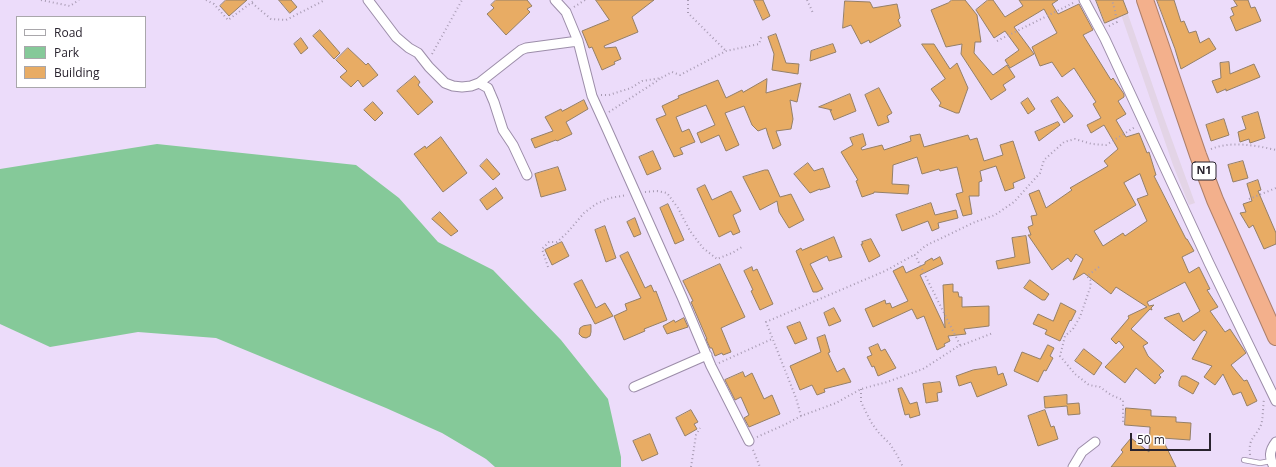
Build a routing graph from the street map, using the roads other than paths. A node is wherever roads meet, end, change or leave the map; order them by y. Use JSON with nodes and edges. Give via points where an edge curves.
{"nodes":[{"id":1,"x":368,"y":0,"type":"edge"},
{"id":2,"x":555,"y":0,"type":"edge"},
{"id":3,"x":1084,"y":0,"type":"edge"},
{"id":4,"x":1145,"y":0,"type":"edge"},
{"id":5,"x":578,"y":41,"type":"junction"},
{"id":6,"x":479,"y":82,"type":"junction"},
{"id":7,"x":527,"y":175,"type":"dead end"},
{"id":8,"x":1274,"y":330,"type":"edge"},
{"id":9,"x":707,"y":355,"type":"junction"},
{"id":10,"x":634,"y":387,"type":"dead end"},
{"id":11,"x":1276,"y":401,"type":"edge"},
{"id":12,"x":749,"y":441,"type":"road end"},
{"id":13,"x":1095,"y":442,"type":"dead end"},
{"id":14,"x":1276,"y":442,"type":"edge"},
{"id":15,"x":1244,"y":460,"type":"dead end"},
{"id":16,"x":1273,"y":464,"type":"edge"},
{"id":17,"x":1073,"y":467,"type":"edge"}],
"edges":[{"from":1,"to":6,"type":"street","via":[[396,37],[418,52],[445,83],[453,86],[471,86]]},
{"from":2,"to":5,"type":"street","via":[[566,12]]},
{"from":3,"to":11,"type":"street"},
{"from":4,"to":8,"type":"highway","number":"N1","via":[[1198,155],[1237,251]]},
{"from":5,"to":6,"type":"street","via":[[521,50]]},
{"from":5,"to":9,"type":"street","via":[[592,96]]},
{"from":6,"to":7,"type":"street","via":[[488,88],[504,130]]},
{"from":9,"to":10,"type":"street"},
{"from":9,"to":12,"type":"street"},
{"from":13,"to":17,"type":"street","via":[[1082,452]]},
{"from":14,"to":16,"type":"street","via":[[1270,451]]},
{"from":15,"to":16,"type":"lane"}]}
